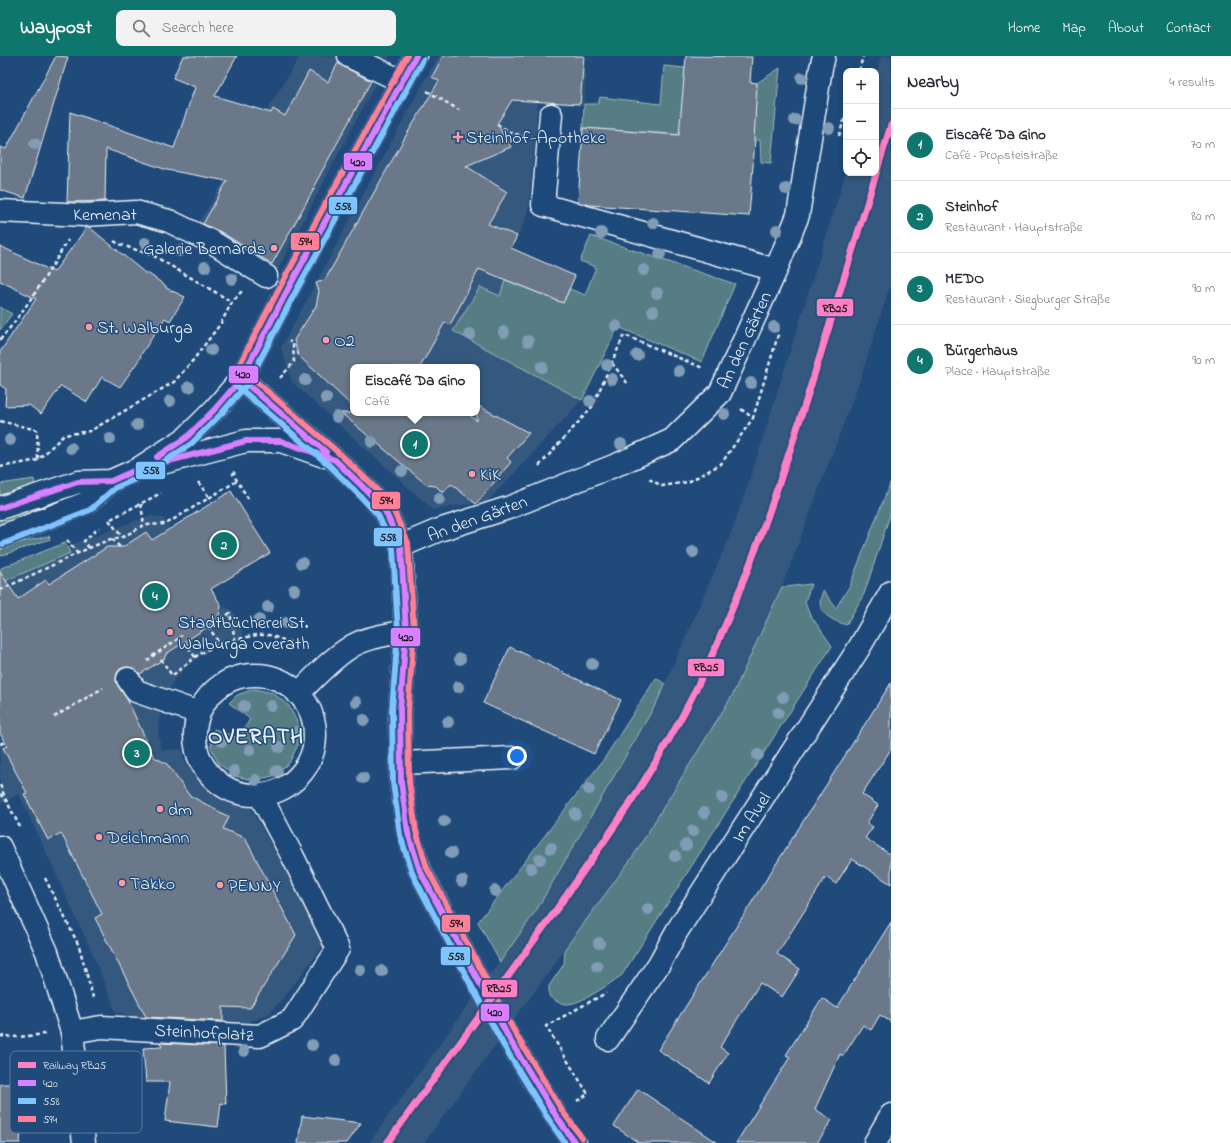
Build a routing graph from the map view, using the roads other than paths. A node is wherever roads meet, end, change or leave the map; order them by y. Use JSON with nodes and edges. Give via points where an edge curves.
{"nodes":[{"id":1,"x":349,"y":56,"type":"edge"},
{"id":2,"x":416,"y":56,"type":"edge"},
{"id":3,"x":824,"y":56,"type":"edge"},
{"id":4,"x":402,"y":79,"type":"junction"},
{"id":5,"x":550,"y":115,"type":"dead end"},
{"id":6,"x":0,"y":211,"type":"edge"},
{"id":7,"x":776,"y":270,"type":"junction"},
{"id":8,"x":266,"y":276,"type":"dead end"},
{"id":9,"x":241,"y":379,"type":"junction"},
{"id":10,"x":335,"y":460,"type":"junction"},
{"id":11,"x":138,"y":469,"type":"junction"},
{"id":12,"x":111,"y":481,"type":"junction"},
{"id":13,"x":0,"y":508,"type":"edge"},
{"id":14,"x":0,"y":537,"type":"edge"},
{"id":15,"x":401,"y":546,"type":"junction"},
{"id":16,"x":891,"y":592,"type":"edge"},
{"id":17,"x":406,"y":631,"type":"junction"},
{"id":18,"x":128,"y":679,"type":"dead end"},
{"id":19,"x":298,"y":694,"type":"junction"},
{"id":20,"x":199,"y":713,"type":"junction"},
{"id":21,"x":512,"y":758,"type":"dead end"},
{"id":22,"x":402,"y":763,"type":"junction"},
{"id":23,"x":260,"y":796,"type":"junction"},
{"id":24,"x":0,"y":847,"type":"edge"},
{"id":25,"x":72,"y":1032,"type":"junction"},
{"id":26,"x":608,"y":1039,"type":"dead end"},
{"id":27,"x":74,"y":1051,"type":"edge"},
{"id":28,"x":891,"y":1115,"type":"edge"},
{"id":29,"x":83,"y":1133,"type":"edge"},
{"id":30,"x":84,"y":1143,"type":"edge"},
{"id":31,"x":575,"y":1143,"type":"edge"},
{"id":32,"x":875,"y":1143,"type":"edge"}],
"edges":[{"from":1,"to":4,"type":"street"},
{"from":2,"to":4,"type":"street"},
{"from":3,"to":7,"type":"street","name":"An den Gärten","via":[[798,215]]},
{"from":4,"to":9,"type":"street"},
{"from":5,"to":7,"type":"street","via":[[543,205]]},
{"from":6,"to":8,"type":"street","name":"Kemenat","via":[[84,215],[136,212],[169,221],[214,243]]},
{"from":7,"to":15,"type":"street","name":"An den Gärten","via":[[720,393],[672,440],[508,508],[439,530]]},
{"from":9,"to":10,"type":"street"},
{"from":9,"to":11,"type":"street","via":[[186,438]]},
{"from":10,"to":11,"type":"street","via":[[281,442],[246,441]]},
{"from":10,"to":15,"type":"street","via":[[385,511]]},
{"from":11,"to":12,"type":"street"},
{"from":12,"to":13,"type":"street","via":[[78,482]]},
{"from":12,"to":14,"type":"street","via":[[86,503]]},
{"from":15,"to":17,"type":"street"},
{"from":16,"to":26,"type":"street","name":"Im Auel","via":[[859,648],[677,931],[659,964]]},
{"from":17,"to":19,"type":"street","via":[[350,647],[327,665]]},
{"from":17,"to":22,"type":"street","via":[[400,711]]},
{"from":18,"to":20,"type":"street","via":[[136,691]]},
{"from":19,"to":20,"type":"street","via":[[281,681],[266,676],[233,679],[219,687],[207,699]]},
{"from":19,"to":23,"type":"street","via":[[309,709],[315,728],[314,747],[308,765],[296,780],[279,790]]},
{"from":20,"to":23,"type":"street","via":[[195,730],[196,748],[202,764],[212,778],[226,788]]},
{"from":21,"to":22,"type":"street"},
{"from":22,"to":31,"type":"street","via":[[401,782],[408,833],[420,871],[511,1042]]},
{"from":23,"to":25,"type":"street","name":"Steinhofplatz","via":[[338,949],[292,1020],[260,1036],[101,1027]]},
{"from":24,"to":25,"type":"street","via":[[46,952]]},
{"from":25,"to":27,"type":"street"},
{"from":28,"to":32,"type":"street"},
{"from":29,"to":30,"type":"street"}]}
